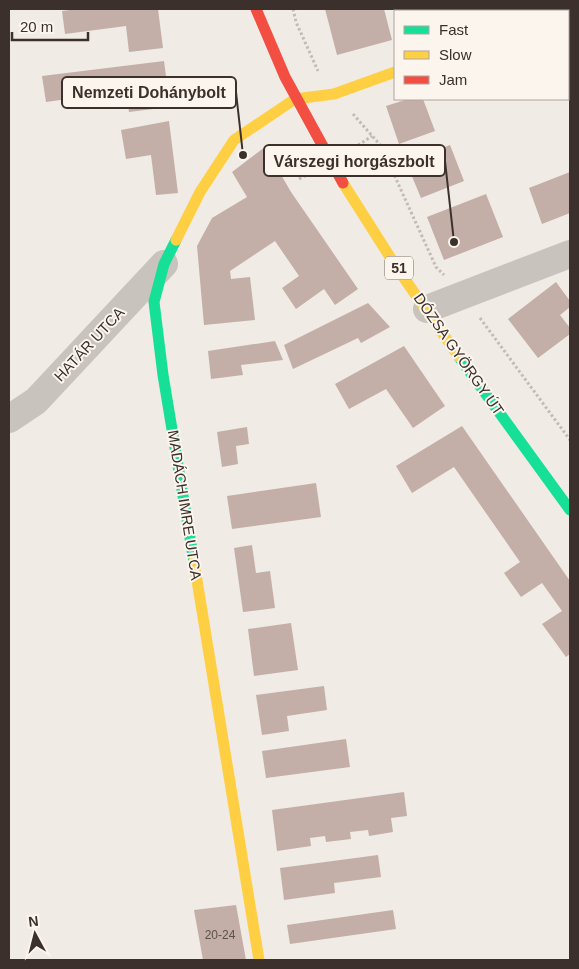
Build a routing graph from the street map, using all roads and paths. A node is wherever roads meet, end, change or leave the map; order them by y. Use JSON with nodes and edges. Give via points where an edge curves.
{"nodes":[{"id":1,"x":256,"y":9,"type":"edge"},
{"id":2,"x":293,"y":9,"type":"edge"},
{"id":3,"x":394,"y":72,"type":"edge"},
{"id":4,"x":334,"y":94,"type":"junction"},
{"id":5,"x":295,"y":99,"type":"junction"},
{"id":6,"x":570,"y":254,"type":"edge"},
{"id":7,"x":164,"y":264,"type":"junction"},
{"id":8,"x":463,"y":295,"type":"junction"},
{"id":9,"x":427,"y":309,"type":"junction"},
{"id":10,"x":9,"y":419,"type":"edge"},
{"id":11,"x":570,"y":440,"type":"edge"},
{"id":12,"x":570,"y":510,"type":"edge"},
{"id":13,"x":259,"y":960,"type":"edge"}],
"edges":[{"from":1,"to":5,"type":"street","name":"DÓZSA GYÖRGY ÚT","number":"51"},
{"from":2,"to":4,"type":"path","via":[[318,73]]},
{"from":3,"to":4,"type":"street"},
{"from":4,"to":5,"type":"street"},
{"from":4,"to":8,"type":"path","via":[[381,146],[436,267]]},
{"from":5,"to":7,"type":"street","name":"MADÁCH IMRE UTCA","via":[[234,140],[200,192]]},
{"from":5,"to":9,"type":"street","name":"DÓZSA GYÖRGY ÚT","number":"51","via":[[331,164]]},
{"from":6,"to":8,"type":"street"},
{"from":7,"to":10,"type":"street","name":"HATÁR UTCA","via":[[36,400]]},
{"from":7,"to":13,"type":"street","name":"MADÁCH IMRE UTCA","via":[[154,302],[163,375]]},
{"from":8,"to":9,"type":"street"},
{"from":8,"to":11,"type":"path"},
{"from":9,"to":12,"type":"street","name":"DÓZSA GYÖRGY ÚT","number":"51"}]}
